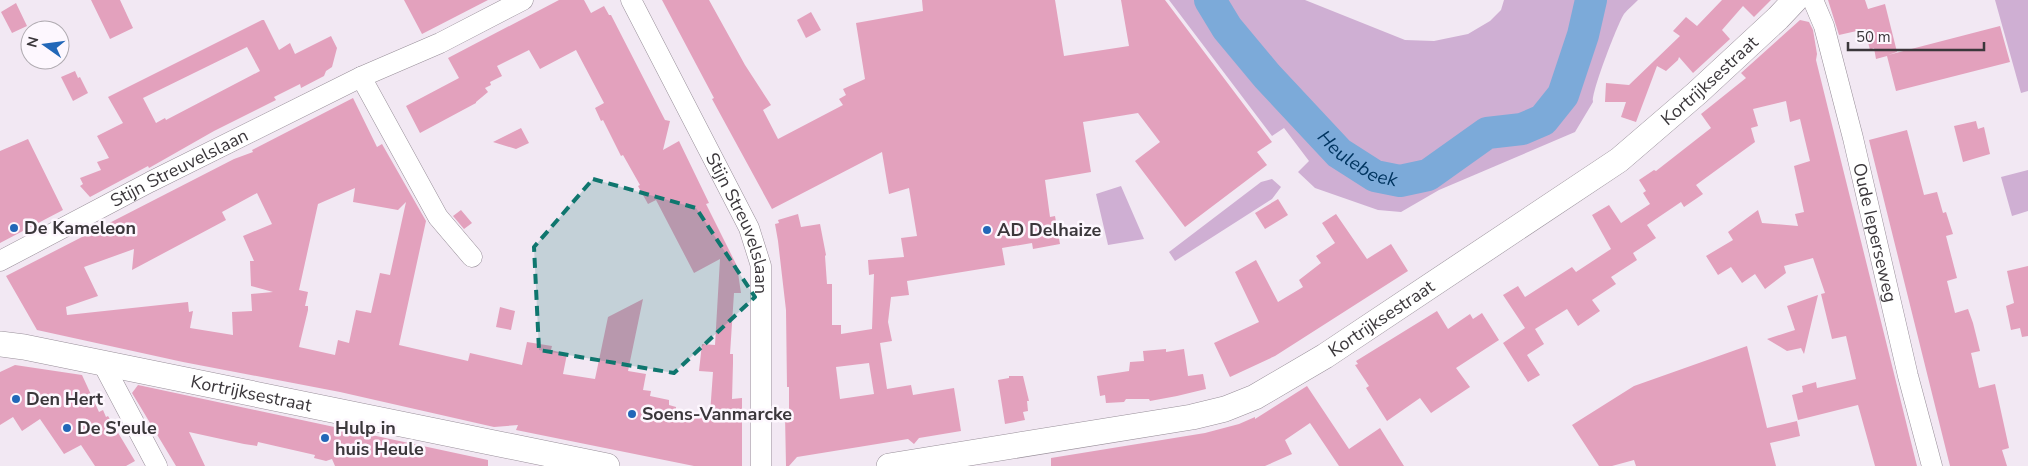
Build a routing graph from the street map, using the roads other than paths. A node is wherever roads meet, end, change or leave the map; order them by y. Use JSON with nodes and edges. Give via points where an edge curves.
{"nodes":[{"id":1,"x":523,"y":0,"type":"edge"},
{"id":2,"x":631,"y":0,"type":"edge"},
{"id":3,"x":1795,"y":0,"type":"edge"},
{"id":4,"x":1814,"y":0,"type":"edge"},
{"id":5,"x":360,"y":77,"type":"junction"},
{"id":6,"x":472,"y":257,"type":"dead end"},
{"id":7,"x":0,"y":260,"type":"edge"},
{"id":8,"x":0,"y":344,"type":"edge"},
{"id":9,"x":103,"y":364,"type":"junction"},
{"id":10,"x":157,"y":466,"type":"edge"},
{"id":11,"x":607,"y":466,"type":"edge"},
{"id":12,"x":761,"y":466,"type":"edge"},
{"id":13,"x":889,"y":466,"type":"edge"},
{"id":14,"x":1932,"y":466,"type":"edge"}],
"edges":[{"from":1,"to":5,"type":"street","name":"Stijn Streuvelslaan","via":[[440,43]]},
{"from":2,"to":12,"type":"street","name":"Stijn Streuvelslaan","via":[[749,228],[760,266]]},
{"from":3,"to":13,"type":"street","name":"Kortrijksestraat","via":[[1697,93],[1619,160],[1325,356],[1255,397],[1192,417]]},
{"from":4,"to":14,"type":"street","name":"Oude Ieperseweg","via":[[1824,26],[1848,120]]},
{"from":5,"to":6,"type":"street","via":[[438,217]]},
{"from":5,"to":7,"type":"street","name":"Stijn Streuvelslaan"},
{"from":8,"to":9,"type":"street","name":"Kortrijksestraat"},
{"from":9,"to":10,"type":"street"},
{"from":9,"to":11,"type":"street","name":"Kortrijksestraat"}]}
